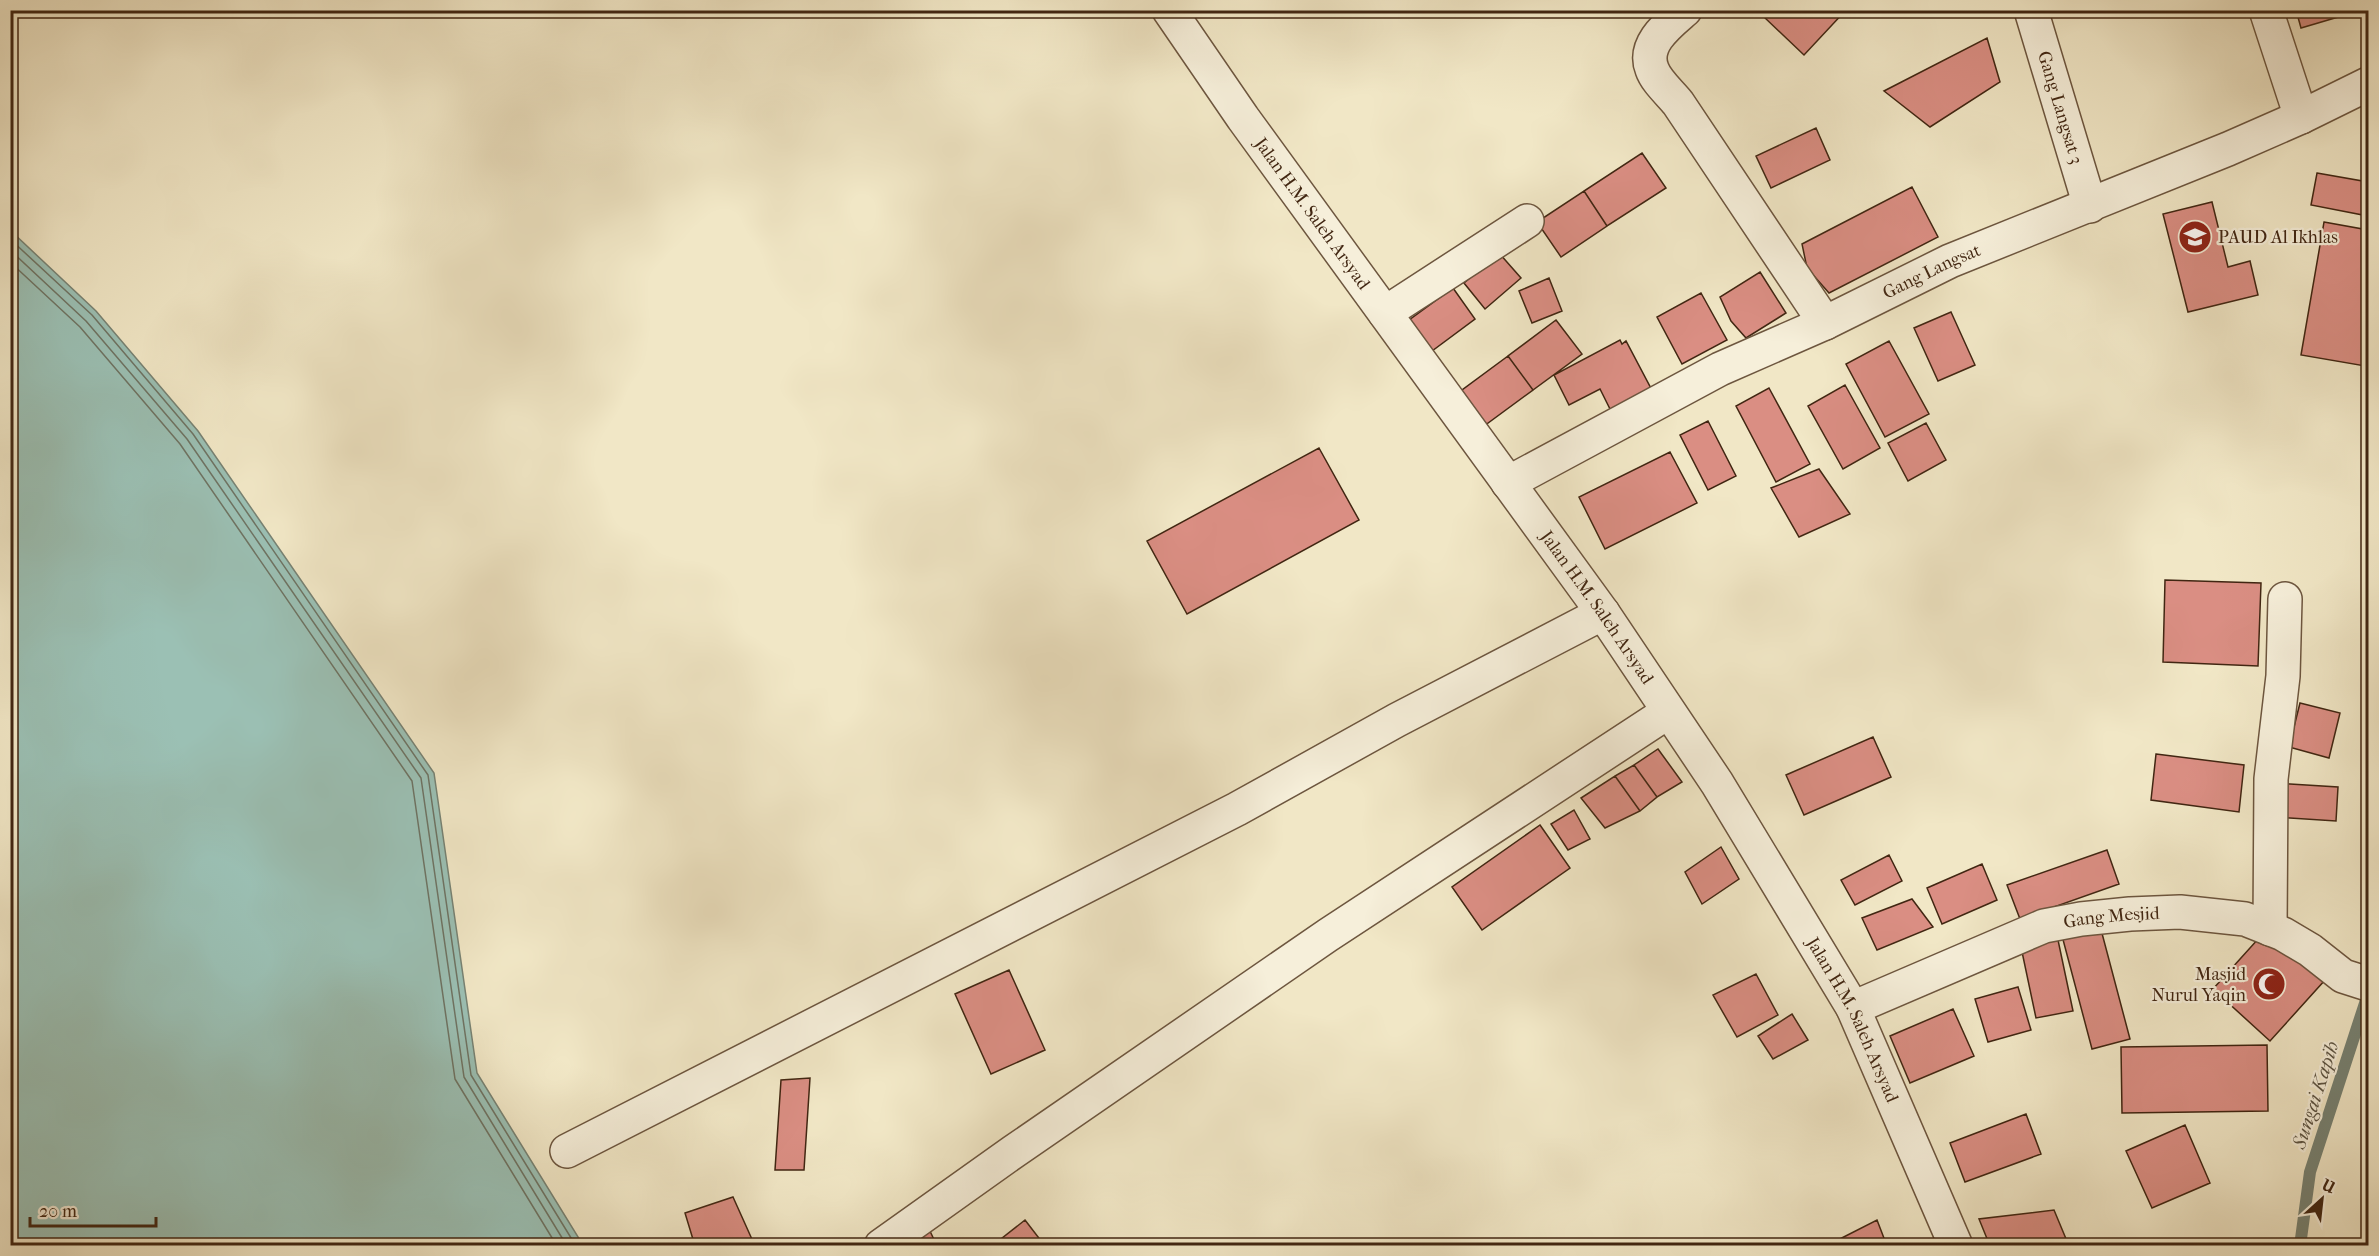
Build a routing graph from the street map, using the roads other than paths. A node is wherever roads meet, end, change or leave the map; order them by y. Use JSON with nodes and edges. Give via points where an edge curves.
{"nodes":[{"id":1,"x":1169,"y":10,"type":"edge"},
{"id":2,"x":1685,"y":10,"type":"edge"},
{"id":3,"x":2031,"y":10,"type":"edge"},
{"id":4,"x":2266,"y":10,"type":"edge"},
{"id":5,"x":2368,"y":84,"type":"edge"},
{"id":6,"x":2301,"y":117,"type":"junction"},
{"id":7,"x":2090,"y":206,"type":"junction"},
{"id":8,"x":1527,"y":221,"type":"dead end"},
{"id":9,"x":1385,"y":313,"type":"junction"},
{"id":10,"x":1825,"y":323,"type":"junction"},
{"id":11,"x":1508,"y":483,"type":"junction"},
{"id":12,"x":2285,"y":599,"type":"dead end"},
{"id":13,"x":1603,"y":614,"type":"junction"},
{"id":14,"x":1668,"y":712,"type":"junction"},
{"id":15,"x":2270,"y":929,"type":"junction"},
{"id":16,"x":2356,"y":980,"type":"edge"},
{"id":17,"x":1852,"y":1008,"type":"junction"},
{"id":18,"x":567,"y":1151,"type":"dead end"},
{"id":19,"x":881,"y":1245,"type":"edge"},
{"id":20,"x":1956,"y":1245,"type":"edge"}],
"edges":[{"from":1,"to":9,"type":"street","name":"Jalan H.M. Saleh Arsyad"},
{"from":2,"to":10,"type":"street","via":[[1663,30],[1652,48],[1652,70]]},
{"from":3,"to":7,"type":"street","name":"Gang Langsat 3"},
{"from":4,"to":6,"type":"street"},
{"from":5,"to":6,"type":"street","name":"Gang Langsat"},
{"from":6,"to":7,"type":"street","name":"Gang Langsat"},
{"from":7,"to":10,"type":"street","name":"Gang Langsat","via":[[1950,261]]},
{"from":8,"to":9,"type":"street"},
{"from":9,"to":11,"type":"street","name":"Jalan H.M. Saleh Arsyad"},
{"from":10,"to":11,"type":"street","name":"Gang Langsat","via":[[1720,369]]},
{"from":11,"to":13,"type":"street","name":"Jalan H.M. Saleh Arsyad"},
{"from":12,"to":15,"type":"street","via":[[2283,676],[2271,779]]},
{"from":13,"to":14,"type":"street","name":"Jalan H.M. Saleh Arsyad"},
{"from":13,"to":18,"type":"street","via":[[1397,720],[1237,809]]},
{"from":14,"to":17,"type":"street","name":"Jalan H.M. Saleh Arsyad","via":[[1717,783]]},
{"from":14,"to":19,"type":"street","via":[[1328,935]]},
{"from":15,"to":16,"type":"street","name":"Gang Mesjid"},
{"from":15,"to":17,"type":"street","name":"Gang Mesjid","via":[[2245,918],[2180,912],[2081,919],[2044,926]]},
{"from":17,"to":20,"type":"street","name":"Jalan H.M. Saleh Arsyad"}]}
